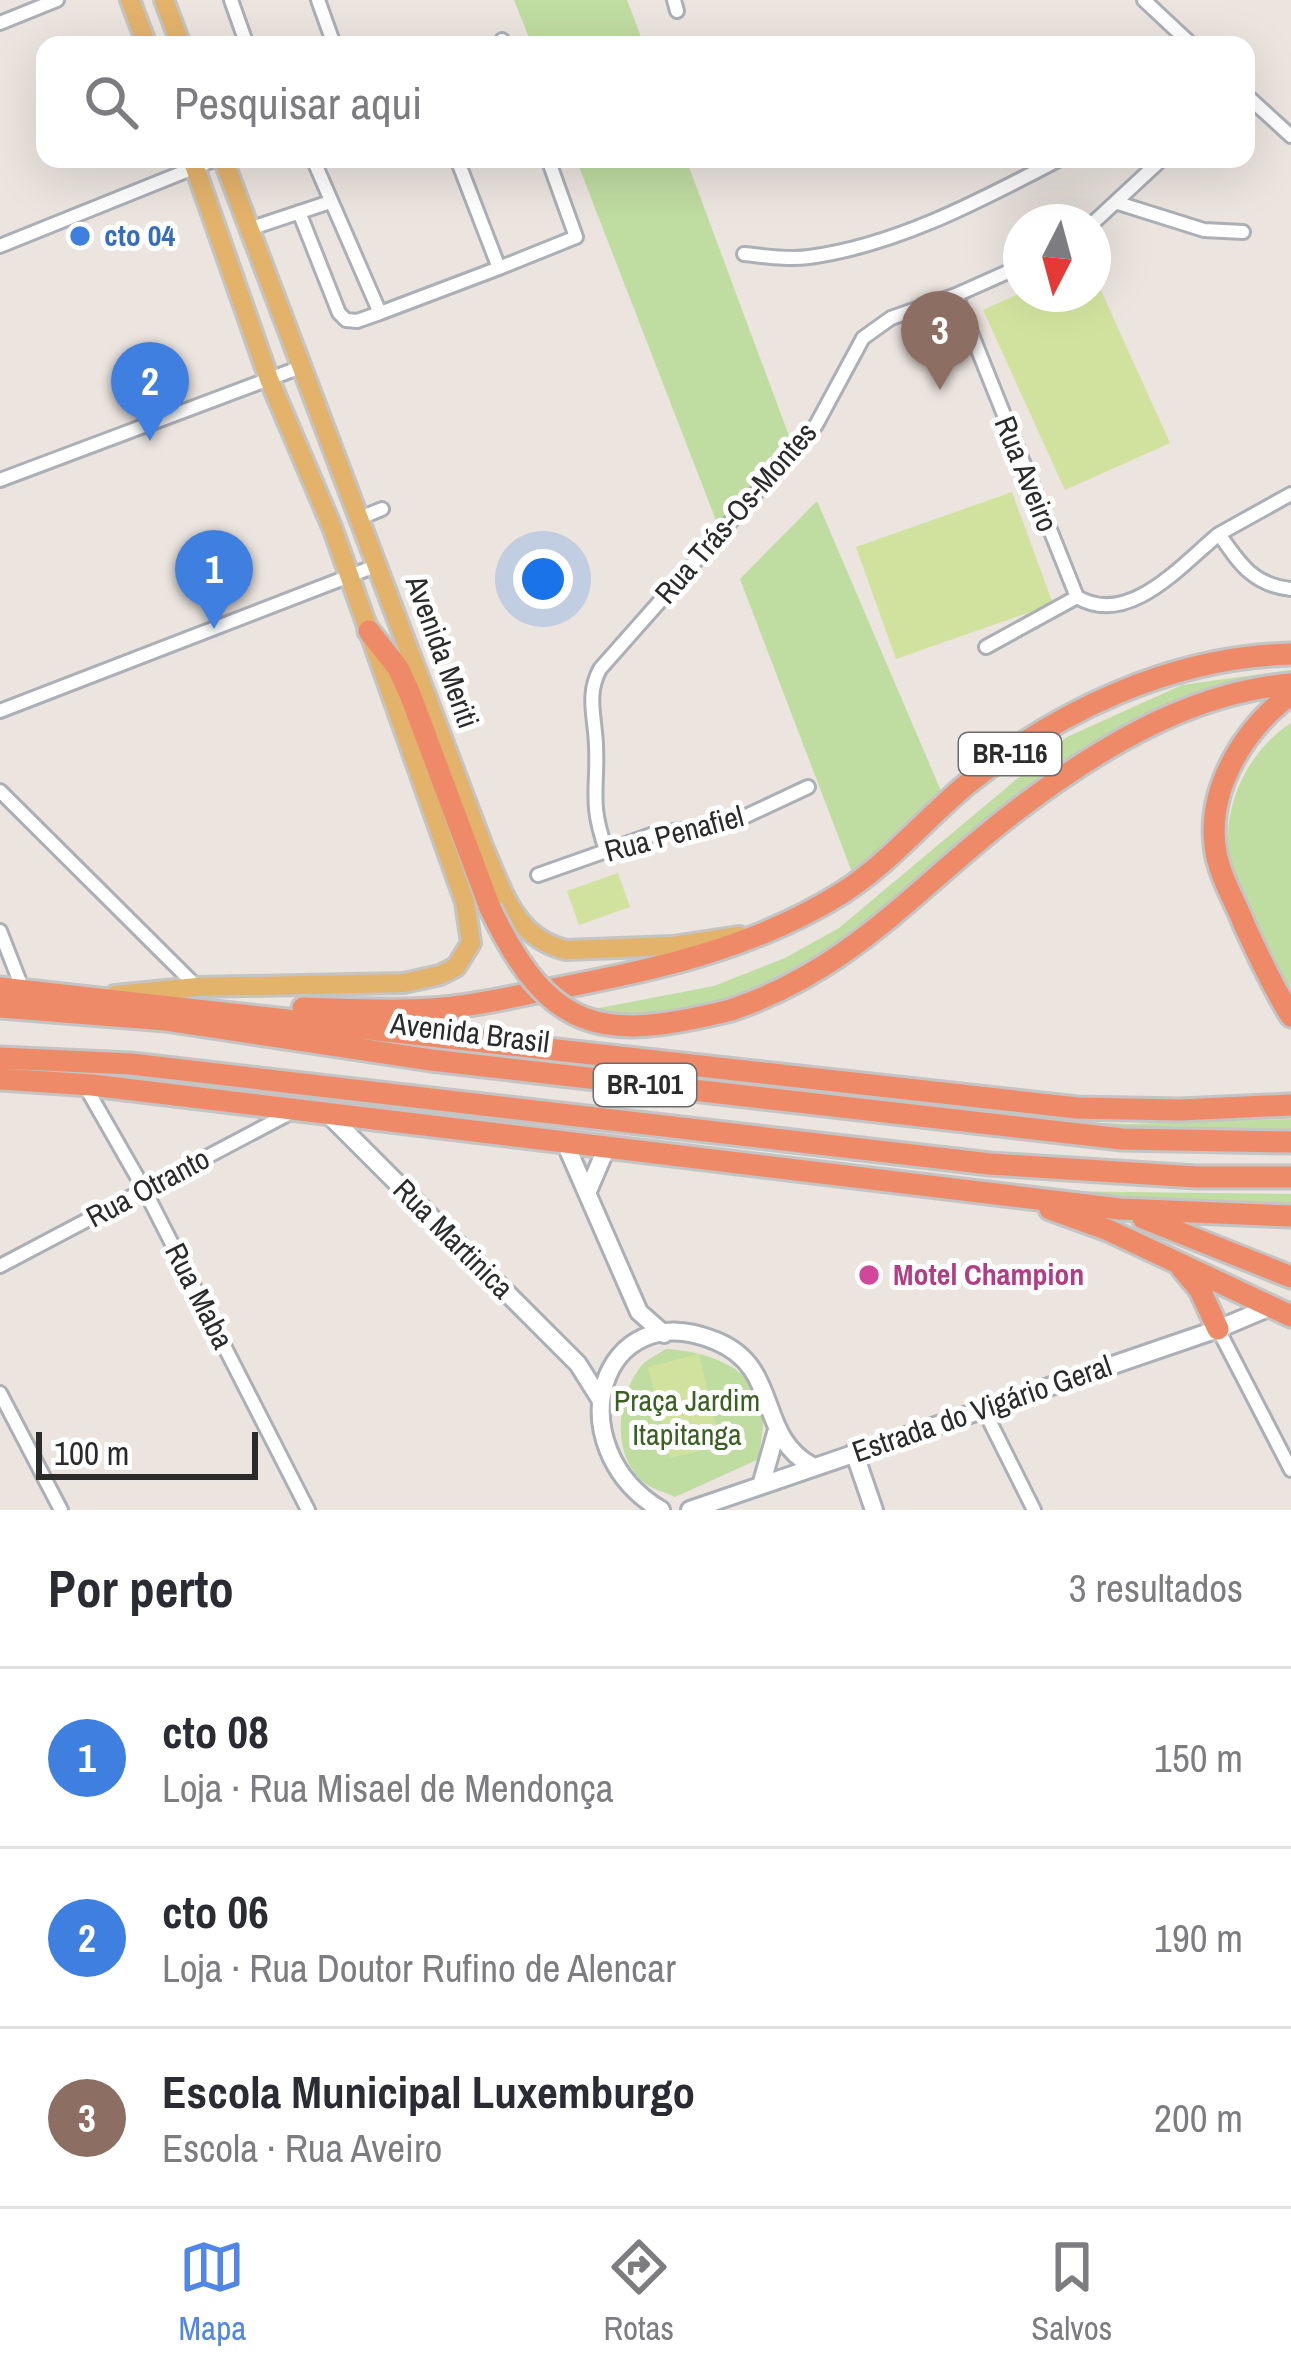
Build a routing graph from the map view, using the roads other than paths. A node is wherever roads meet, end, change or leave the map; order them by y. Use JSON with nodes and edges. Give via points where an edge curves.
{"nodes":[{"id":1,"x":57,"y":0,"type":"edge"},
{"id":2,"x":130,"y":0,"type":"edge"},
{"id":3,"x":164,"y":0,"type":"edge"},
{"id":4,"x":231,"y":0,"type":"edge"},
{"id":5,"x":318,"y":0,"type":"edge"},
{"id":6,"x":1144,"y":0,"type":"edge"},
{"id":7,"x":0,"y":23,"type":"edge"},
{"id":8,"x":144,"y":36,"type":"edge"},
{"id":9,"x":178,"y":36,"type":"edge"},
{"id":10,"x":244,"y":36,"type":"edge"},
{"id":11,"x":330,"y":36,"type":"edge"},
{"id":12,"x":1182,"y":36,"type":"edge"},
{"id":13,"x":1255,"y":103,"type":"edge"},
{"id":14,"x":1291,"y":136,"type":"edge"},
{"id":15,"x":185,"y":168,"type":"edge"},
{"id":16,"x":195,"y":168,"type":"edge"},
{"id":17,"x":223,"y":168,"type":"edge"},
{"id":18,"x":317,"y":168,"type":"edge"},
{"id":19,"x":460,"y":168,"type":"edge"},
{"id":20,"x":551,"y":168,"type":"edge"},
{"id":21,"x":1042,"y":168,"type":"edge"},
{"id":22,"x":1153,"y":168,"type":"edge"},
{"id":23,"x":330,"y":202,"type":"junction"},
{"id":24,"x":1118,"y":203,"type":"junction"},
{"id":25,"x":1111,"y":209,"type":"edge"},
{"id":26,"x":299,"y":212,"type":"junction"},
{"id":27,"x":249,"y":229,"type":"junction"},
{"id":28,"x":1243,"y":232,"type":"dead end"},
{"id":29,"x":0,"y":246,"type":"edge"},
{"id":30,"x":744,"y":254,"type":"dead end"},
{"id":31,"x":499,"y":268,"type":"junction"},
{"id":32,"x":1003,"y":274,"type":"edge"},
{"id":33,"x":956,"y":295,"type":"junction"},
{"id":34,"x":380,"y":314,"type":"junction"},
{"id":35,"x":301,"y":368,"type":"junction"},
{"id":36,"x":269,"y":379,"type":"junction"},
{"id":37,"x":0,"y":480,"type":"edge"},
{"id":38,"x":1291,"y":494,"type":"edge"},
{"id":39,"x":382,"y":509,"type":"dead end"},
{"id":40,"x":360,"y":518,"type":"junction"},
{"id":41,"x":1220,"y":534,"type":"junction"},
{"id":42,"x":378,"y":565,"type":"junction"},
{"id":43,"x":347,"y":577,"type":"junction"},
{"id":44,"x":1291,"y":589,"type":"edge"},
{"id":45,"x":1074,"y":591,"type":"junction"},
{"id":46,"x":369,"y":632,"type":"junction"},
{"id":47,"x":986,"y":647,"type":"dead end"},
{"id":48,"x":1291,"y":653,"type":"edge"},
{"id":49,"x":1291,"y":684,"type":"edge"},
{"id":50,"x":1291,"y":694,"type":"edge"},
{"id":51,"x":0,"y":711,"type":"edge"},
{"id":52,"x":808,"y":787,"type":"dead end"},
{"id":53,"x":0,"y":791,"type":"edge"},
{"id":54,"x":606,"y":850,"type":"junction"},
{"id":55,"x":538,"y":875,"type":"dead end"},
{"id":56,"x":0,"y":931,"type":"edge"},
{"id":57,"x":472,"y":932,"type":"joint"},
{"id":58,"x":767,"y":932,"type":"junction"},
{"id":59,"x":196,"y":987,"type":"junction"},
{"id":60,"x":0,"y":988,"type":"edge"},
{"id":61,"x":23,"y":990,"type":"junction"},
{"id":62,"x":98,"y":996,"type":"junction"},
{"id":63,"x":170,"y":1005,"type":"junction"},
{"id":64,"x":0,"y":1007,"type":"edge"},
{"id":65,"x":1291,"y":1016,"type":"edge"},
{"id":66,"x":0,"y":1058,"type":"edge"},
{"id":67,"x":0,"y":1079,"type":"edge"},
{"id":68,"x":252,"y":1079,"type":"junction"},
{"id":69,"x":85,"y":1085,"type":"junction"},
{"id":70,"x":1291,"y":1105,"type":"edge"},
{"id":71,"x":297,"y":1110,"type":"junction"},
{"id":72,"x":327,"y":1113,"type":"junction"},
{"id":73,"x":541,"y":1141,"type":"junction"},
{"id":74,"x":1291,"y":1142,"type":"edge"},
{"id":75,"x":566,"y":1145,"type":"junction"},
{"id":76,"x":606,"y":1149,"type":"junction"},
{"id":77,"x":1291,"y":1177,"type":"edge"},
{"id":78,"x":144,"y":1189,"type":"junction"},
{"id":79,"x":588,"y":1191,"type":"junction"},
{"id":80,"x":995,"y":1192,"type":"junction"},
{"id":81,"x":1120,"y":1209,"type":"junction"},
{"id":82,"x":1291,"y":1216,"type":"edge"},
{"id":83,"x":1176,"y":1262,"type":"junction"},
{"id":84,"x":0,"y":1266,"type":"edge"},
{"id":85,"x":1291,"y":1277,"type":"edge"},
{"id":86,"x":1282,"y":1311,"type":"edge"},
{"id":87,"x":639,"y":1312,"type":"junction"},
{"id":88,"x":1218,"y":1329,"type":"junction"},
{"id":89,"x":664,"y":1334,"type":"junction"},
{"id":90,"x":635,"y":1345,"type":"junction"},
{"id":91,"x":578,"y":1364,"type":"junction"},
{"id":92,"x":608,"y":1372,"type":"junction"},
{"id":93,"x":0,"y":1393,"type":"edge"},
{"id":94,"x":600,"y":1399,"type":"junction"},
{"id":95,"x":982,"y":1408,"type":"junction"},
{"id":96,"x":776,"y":1433,"type":"junction"},
{"id":97,"x":854,"y":1452,"type":"junction"},
{"id":98,"x":812,"y":1466,"type":"junction"},
{"id":99,"x":1291,"y":1470,"type":"edge"},
{"id":100,"x":627,"y":1482,"type":"junction"},
{"id":101,"x":762,"y":1482,"type":"junction"},
{"id":102,"x":720,"y":1504,"type":"edge"},
{"id":103,"x":61,"y":1510,"type":"edge"},
{"id":104,"x":308,"y":1510,"type":"edge"},
{"id":105,"x":634,"y":1510,"type":"edge"},
{"id":106,"x":661,"y":1510,"type":"edge"},
{"id":107,"x":690,"y":1510,"type":"edge"},
{"id":108,"x":874,"y":1510,"type":"edge"},
{"id":109,"x":1034,"y":1510,"type":"edge"}],
"edges":[{"from":1,"to":7,"type":"street"},
{"from":2,"to":8,"type":"main road"},
{"from":3,"to":9,"type":"main road"},
{"from":4,"to":10,"type":"street"},
{"from":5,"to":11,"type":"street"},
{"from":6,"to":12,"type":"street"},
{"from":13,"to":14,"type":"street"},
{"from":15,"to":29,"type":"street"},
{"from":16,"to":36,"type":"main road","name":"Avenida Meriti"},
{"from":17,"to":27,"type":"main road","name":"Avenida Meriti"},
{"from":18,"to":23,"type":"street"},
{"from":19,"to":31,"type":"street"},
{"from":20,"to":31,"type":"street","via":[[576,237]]},
{"from":21,"to":30,"type":"street","via":[[892,236],[809,257]]},
{"from":22,"to":24,"type":"street"},
{"from":23,"to":26,"type":"street"},
{"from":23,"to":34,"type":"street"},
{"from":24,"to":25,"type":"street"},
{"from":24,"to":28,"type":"street","via":[[1204,230]]},
{"from":26,"to":27,"type":"street"},
{"from":26,"to":34,"type":"street","via":[[339,313],[357,321]]},
{"from":27,"to":35,"type":"main road","name":"Avenida Meriti"},
{"from":31,"to":34,"type":"street"},
{"from":32,"to":33,"type":"street","name":"Rua Trás-Os-Montes"},
{"from":33,"to":45,"type":"street","name":"Rua Aveiro"},
{"from":33,"to":54,"type":"street","name":"Rua Trás-Os-Montes","via":[[891,318],[863,338],[816,424],[601,669],[591,698],[592,797]]},
{"from":35,"to":36,"type":"street"},
{"from":35,"to":40,"type":"main road","name":"Avenida Meriti"},
{"from":36,"to":37,"type":"street"},
{"from":36,"to":43,"type":"main road","name":"Avenida Meriti"},
{"from":38,"to":41,"type":"street"},
{"from":39,"to":40,"type":"street"},
{"from":40,"to":42,"type":"main road","name":"Avenida Meriti"},
{"from":41,"to":44,"type":"street","via":[[1257,581]]},
{"from":41,"to":45,"type":"street","via":[[1141,597],[1102,607]]},
{"from":42,"to":43,"type":"street"},
{"from":42,"to":58,"type":"main road","name":"Avenida Meriti","via":[[484,849],[525,930],[549,946],[585,951]]},
{"from":43,"to":46,"type":"main road","name":"Avenida Meriti"},
{"from":43,"to":51,"type":"street"},
{"from":45,"to":47,"type":"street"},
{"from":46,"to":49,"type":"highway","bridge":true,"via":[[410,694],[512,952],[561,1004],[615,1028],[731,1010],[807,979],[1012,814],[1125,738],[1226,694]]},
{"from":46,"to":57,"type":"main road","name":"Avenida Meriti"},
{"from":48,"to":58,"type":"highway","number":"BR-116","via":[[1187,670],[1108,694],[966,785],[842,893]]},
{"from":50,"to":65,"type":"highway","via":[[1229,765],[1215,849]]},
{"from":52,"to":54,"type":"street","name":"Rua Penafiel","via":[[731,823]]},
{"from":53,"to":59,"type":"street"},
{"from":54,"to":55,"type":"street","name":"Rua Penafiel"},
{"from":56,"to":61,"type":"street"},
{"from":57,"to":59,"type":"main road","name":"Avenida Brasil","via":[[466,955],[440,975]]},
{"from":58,"to":63,"type":"highway","number":"BR-116","via":[[630,974],[434,1009]]},
{"from":59,"to":62,"type":"main road","name":"Avenida Brasil"},
{"from":60,"to":61,"type":"highway","name":"Avenida Brasil","number":"BR-101"},
{"from":61,"to":62,"type":"highway","name":"Avenida Brasil","number":"BR-101"},
{"from":62,"to":63,"type":"highway","name":"Avenida Brasil","number":"BR-101"},
{"from":63,"to":70,"type":"highway","name":"Avenida Brasil","number":"BR-101","via":[[1077,1108]]},
{"from":64,"to":74,"type":"highway","name":"Avenida Brasil","number":"BR-101","via":[[184,1022],[431,1060],[1122,1139]]},
{"from":66,"to":68,"type":"highway","number":"BR-101"},
{"from":67,"to":69,"type":"highway"},
{"from":68,"to":73,"type":"highway","number":"BR-101"},
{"from":68,"to":77,"type":"highway","number":"BR-101","via":[[990,1164]]},
{"from":69,"to":71,"type":"highway"},
{"from":69,"to":78,"type":"street","name":"Rua Maba"},
{"from":71,"to":72,"type":"highway"},
{"from":71,"to":78,"type":"street","name":"Rua Otranto"},
{"from":72,"to":73,"type":"highway"},
{"from":72,"to":91,"type":"street","name":"Rua Martinica"},
{"from":73,"to":75,"type":"highway","number":"BR-101"},
{"from":75,"to":76,"type":"highway","number":"BR-101"},
{"from":75,"to":79,"type":"street"},
{"from":76,"to":79,"type":"street"},
{"from":76,"to":80,"type":"highway","number":"BR-101"},
{"from":78,"to":84,"type":"street","name":"Rua Otranto"},
{"from":78,"to":104,"type":"street","name":"Rua Maba"},
{"from":79,"to":87,"type":"street"},
{"from":80,"to":81,"type":"highway","number":"BR-101"},
{"from":80,"to":83,"type":"highway"},
{"from":81,"to":82,"type":"highway","number":"BR-101"},
{"from":81,"to":85,"type":"highway"},
{"from":83,"to":86,"type":"highway"},
{"from":83,"to":88,"type":"highway"},
{"from":86,"to":88,"type":"street","name":"Estrada do Vigário Geral"},
{"from":87,"to":89,"type":"street"},
{"from":87,"to":90,"type":"street"},
{"from":88,"to":95,"type":"street","name":"Estrada do Vigário Geral"},
{"from":88,"to":99,"type":"street"},
{"from":89,"to":90,"type":"street"},
{"from":89,"to":96,"type":"street","via":[[712,1339],[748,1361]]},
{"from":90,"to":92,"type":"street"},
{"from":91,"to":92,"type":"street"},
{"from":91,"to":94,"type":"street","name":"Rua Martinica"},
{"from":92,"to":94,"type":"street"},
{"from":93,"to":103,"type":"street"},
{"from":94,"to":100,"type":"street","via":[[604,1442]]},
{"from":95,"to":97,"type":"street","name":"Estrada do Vigário Geral"},
{"from":95,"to":109,"type":"street"},
{"from":96,"to":98,"type":"street"},
{"from":96,"to":101,"type":"street"},
{"from":97,"to":98,"type":"street","name":"Estrada do Vigário Geral"},
{"from":97,"to":108,"type":"street"},
{"from":98,"to":101,"type":"street","name":"Estrada do Vigário Geral"},
{"from":100,"to":105,"type":"street"},
{"from":100,"to":106,"type":"street"},
{"from":101,"to":102,"type":"street","name":"Estrada do Vigário Geral"},
{"from":102,"to":107,"type":"street","name":"Estrada do Vigário Geral"}]}
